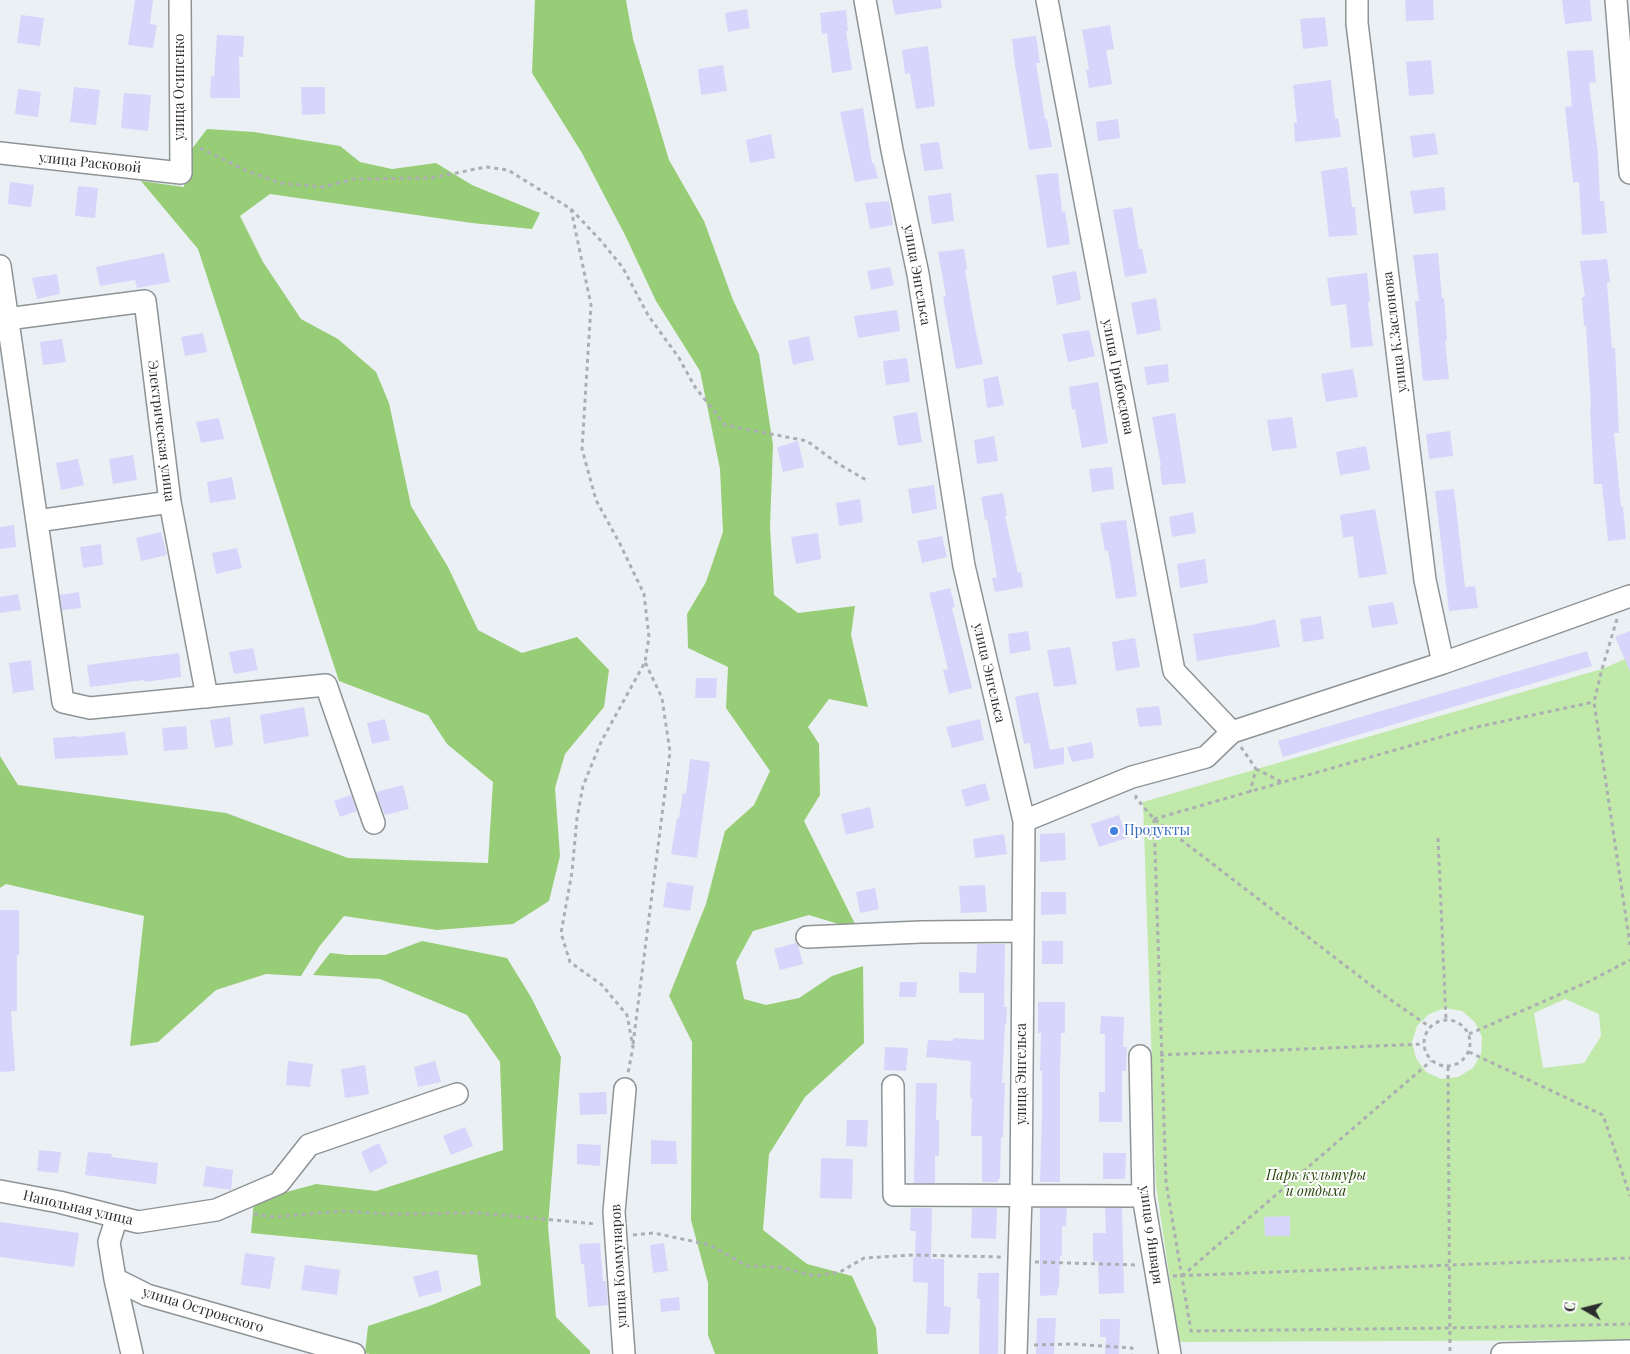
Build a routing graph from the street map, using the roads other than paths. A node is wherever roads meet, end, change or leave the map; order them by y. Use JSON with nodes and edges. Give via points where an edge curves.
{"nodes":[{"id":1,"x":180,"y":0,"type":"edge"},
{"id":2,"x":865,"y":0,"type":"edge"},
{"id":3,"x":1048,"y":0,"type":"edge"},
{"id":4,"x":1357,"y":0,"type":"edge"},
{"id":5,"x":1616,"y":0,"type":"edge"},
{"id":6,"x":0,"y":153,"type":"edge"},
{"id":7,"x":181,"y":173,"type":"joint"},
{"id":8,"x":1630,"y":173,"type":"edge"},
{"id":9,"x":0,"y":266,"type":"edge"},
{"id":10,"x":8,"y":318,"type":"junction"},
{"id":11,"x":170,"y":502,"type":"junction"},
{"id":12,"x":37,"y":521,"type":"junction"},
{"id":13,"x":1627,"y":597,"type":"edge"},
{"id":14,"x":1443,"y":663,"type":"junction"},
{"id":15,"x":207,"y":697,"type":"junction"},
{"id":16,"x":1232,"y":732,"type":"junction"},
{"id":17,"x":1024,"y":820,"type":"junction"},
{"id":18,"x":374,"y":823,"type":"dead end"},
{"id":19,"x":1023,"y":931,"type":"junction"},
{"id":20,"x":807,"y":937,"type":"dead end"},
{"id":21,"x":1140,"y":1056,"type":"dead end"},
{"id":22,"x":892,"y":1086,"type":"dead end"},
{"id":23,"x":625,"y":1089,"type":"road end"},
{"id":24,"x":458,"y":1094,"type":"dead end"},
{"id":25,"x":0,"y":1191,"type":"edge"},
{"id":26,"x":1021,"y":1196,"type":"junction"},
{"id":27,"x":1143,"y":1196,"type":"junction"},
{"id":28,"x":117,"y":1216,"type":"junction"},
{"id":29,"x":116,"y":1279,"type":"junction"},
{"id":30,"x":1016,"y":1350,"type":"edge"},
{"id":31,"x":1622,"y":1352,"type":"edge"},
{"id":32,"x":1566,"y":1353,"type":"edge"},
{"id":33,"x":132,"y":1354,"type":"edge"},
{"id":34,"x":354,"y":1354,"type":"edge"},
{"id":35,"x":624,"y":1354,"type":"edge"},
{"id":36,"x":1170,"y":1354,"type":"edge"},
{"id":37,"x":1502,"y":1354,"type":"edge"}],
"edges":[{"from":1,"to":7,"type":"street","name":"улица Осипенко"},
{"from":2,"to":17,"type":"street","name":"улица Энгельса","via":[[918,274],[964,566]]},
{"from":3,"to":16,"type":"street","name":"улица Грибоедова","via":[[1174,670]]},
{"from":4,"to":14,"type":"street","name":"улица К.Заслонова","via":[[1358,33],[1426,580]]},
{"from":5,"to":8,"type":"street"},
{"from":6,"to":7,"type":"street","name":"улица Расковой"},
{"from":9,"to":10,"type":"street"},
{"from":10,"to":11,"type":"street","name":"Электрическая улица","via":[[145,301]]},
{"from":10,"to":12,"type":"street"},
{"from":11,"to":12,"type":"street"},
{"from":11,"to":15,"type":"street","name":"Электрическая улица"},
{"from":12,"to":15,"type":"street","via":[[63,702],[90,708]]},
{"from":13,"to":14,"type":"street"},
{"from":14,"to":16,"type":"street"},
{"from":15,"to":18,"type":"street","via":[[326,685]]},
{"from":16,"to":17,"type":"street","via":[[1206,757],[1132,777]]},
{"from":17,"to":19,"type":"street","name":"улица Энгельса"},
{"from":19,"to":20,"type":"street"},
{"from":19,"to":26,"type":"street","name":"улица Энгельса"},
{"from":21,"to":27,"type":"street","name":"улица 9 Января"},
{"from":22,"to":26,"type":"street","via":[[894,1195]]},
{"from":23,"to":35,"type":"street","name":"улица Коммунаров","via":[[614,1212]]},
{"from":24,"to":28,"type":"street","name":"Напольная улица","via":[[309,1144],[279,1182],[216,1210],[138,1222]]},
{"from":25,"to":28,"type":"street","name":"Напольная улица"},
{"from":26,"to":27,"type":"street"},
{"from":26,"to":30,"type":"street","name":"улица Энгельса"},
{"from":27,"to":36,"type":"street","name":"улица 9 Января"},
{"from":28,"to":29,"type":"street","via":[[109,1242]]},
{"from":29,"to":33,"type":"street"},
{"from":29,"to":34,"type":"street","name":"улица Островского","via":[[147,1295]]},
{"from":31,"to":32,"type":"street"},
{"from":32,"to":37,"type":"street"}]}
